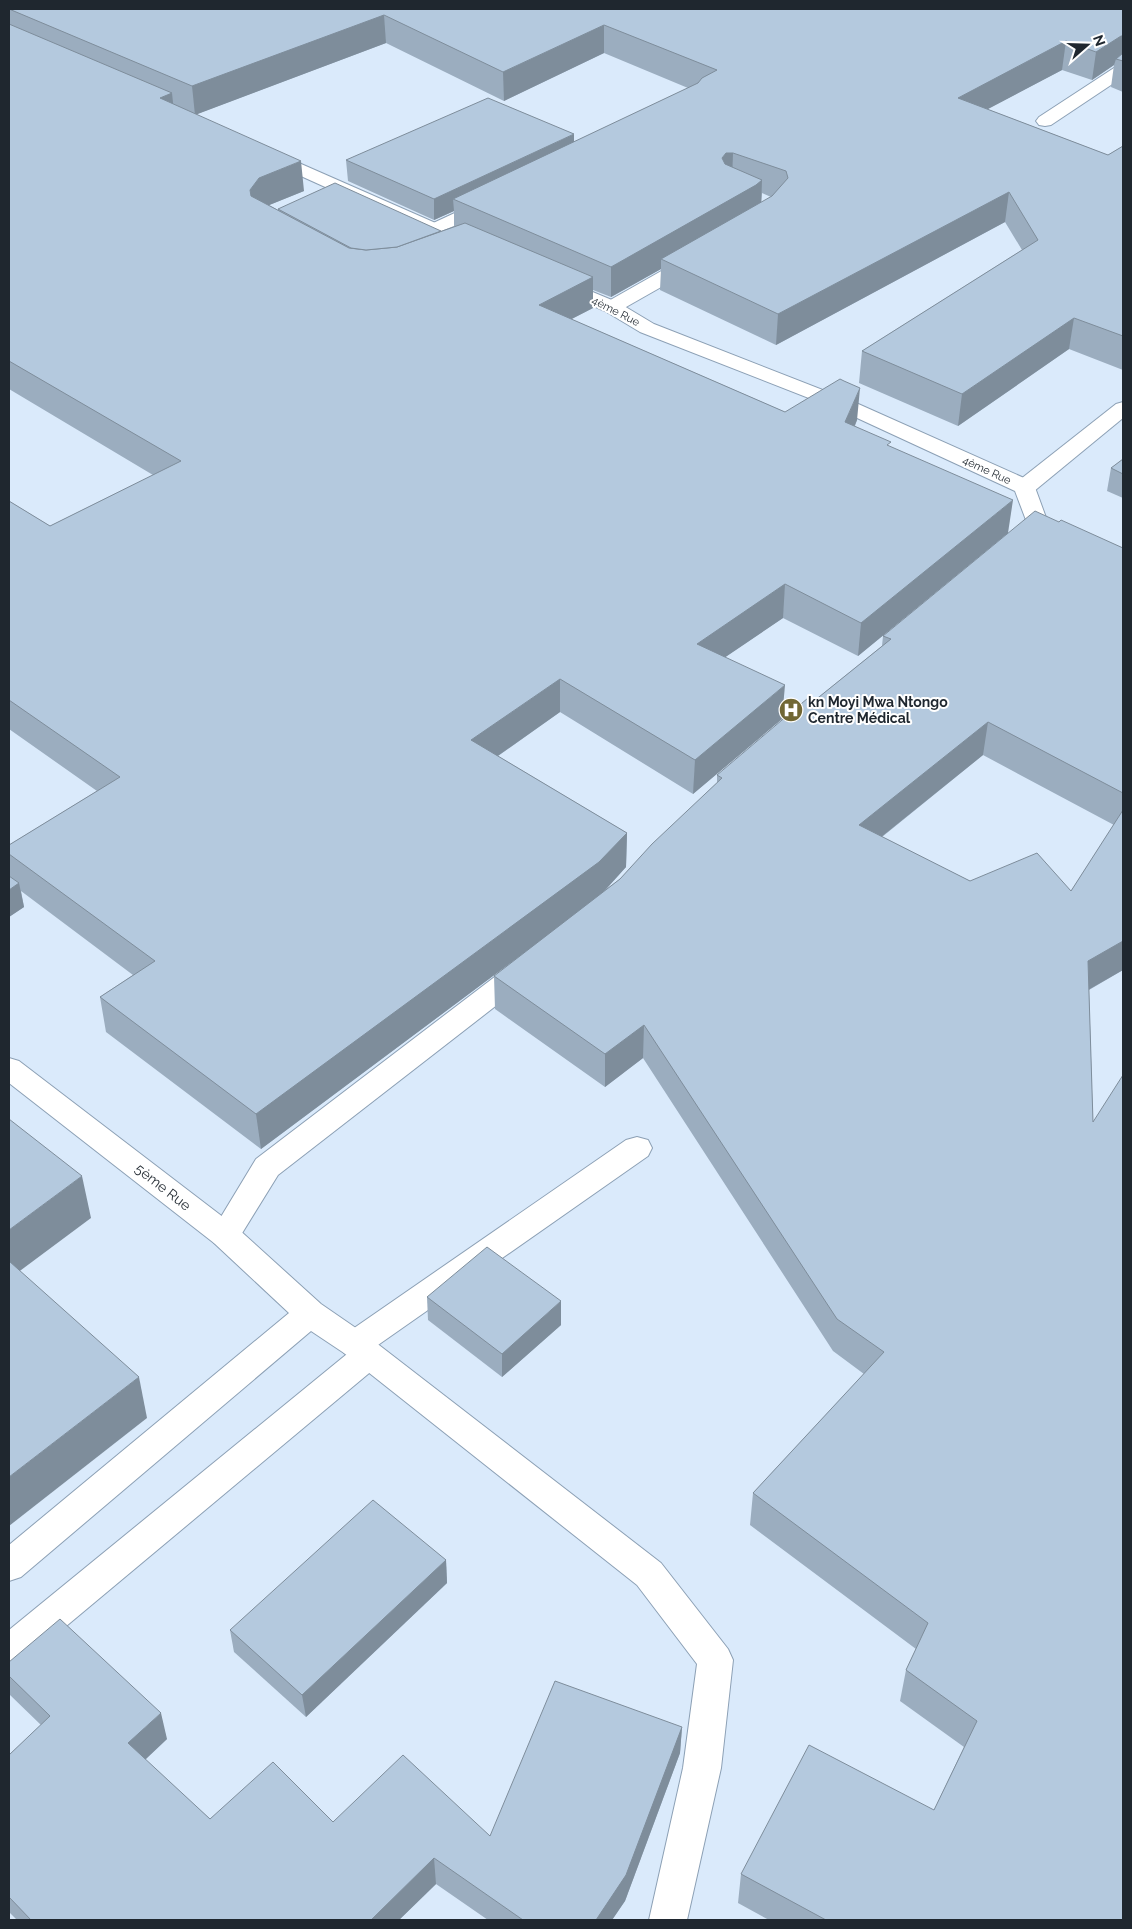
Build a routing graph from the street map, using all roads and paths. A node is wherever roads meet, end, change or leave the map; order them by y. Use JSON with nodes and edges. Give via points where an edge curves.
{"nodes":[{"id":1,"x":1123,"y":70,"type":"edge"},
{"id":2,"x":1046,"y":121,"type":"dead end"},
{"id":3,"x":247,"y":146,"type":"edge"},
{"id":4,"x":335,"y":185,"type":"junction"},
{"id":5,"x":506,"y":195,"type":"edge"},
{"id":6,"x":310,"y":196,"type":"edge"},
{"id":7,"x":436,"y":229,"type":"junction"},
{"id":8,"x":466,"y":244,"type":"junction"},
{"id":9,"x":712,"y":250,"type":"edge"},
{"id":10,"x":448,"y":251,"type":"edge"},
{"id":11,"x":493,"y":256,"type":"edge"},
{"id":12,"x":539,"y":275,"type":"edge"},
{"id":13,"x":612,"y":307,"type":"junction"},
{"id":14,"x":1123,"y":408,"type":"edge"},
{"id":15,"x":1025,"y":488,"type":"junction"},
{"id":16,"x":1038,"y":530,"type":"edge"},
{"id":17,"x":539,"y":958,"type":"edge"},
{"id":18,"x":9,"y":1068,"type":"edge"},
{"id":19,"x":637,"y":1148,"type":"dead end"},
{"id":20,"x":225,"y":1235,"type":"junction"},
{"id":21,"x":310,"y":1313,"type":"junction"},
{"id":22,"x":362,"y":1350,"type":"junction"},
{"id":23,"x":9,"y":1566,"type":"edge"},
{"id":24,"x":9,"y":1652,"type":"edge"},
{"id":25,"x":668,"y":1920,"type":"edge"}],
"edges":[{"from":1,"to":2,"type":"street"},
{"from":3,"to":4,"type":"street"},
{"from":4,"to":6,"type":"street"},
{"from":4,"to":7,"type":"street"},
{"from":5,"to":7,"type":"street"},
{"from":7,"to":8,"type":"street"},
{"from":8,"to":10,"type":"street"},
{"from":8,"to":11,"type":"street"},
{"from":9,"to":13,"type":"street"},
{"from":12,"to":13,"type":"street","name":"4ème Rue"},
{"from":13,"to":15,"type":"street","name":"4ème Rue","via":[[647,328],[849,407]]},
{"from":14,"to":15,"type":"street"},
{"from":15,"to":16,"type":"street","name":"4ème Rue"},
{"from":17,"to":20,"type":"street","via":[[267,1167]]},
{"from":18,"to":20,"type":"street","name":"5ème Rue"},
{"from":19,"to":22,"type":"street"},
{"from":20,"to":21,"type":"street","name":"5ème Rue"},
{"from":21,"to":22,"type":"street","name":"5ème Rue"},
{"from":21,"to":23,"type":"street"},
{"from":22,"to":24,"type":"street"},
{"from":22,"to":25,"type":"street","name":"5ème Rue","via":[[649,1574],[715,1660],[702,1768]]}]}
